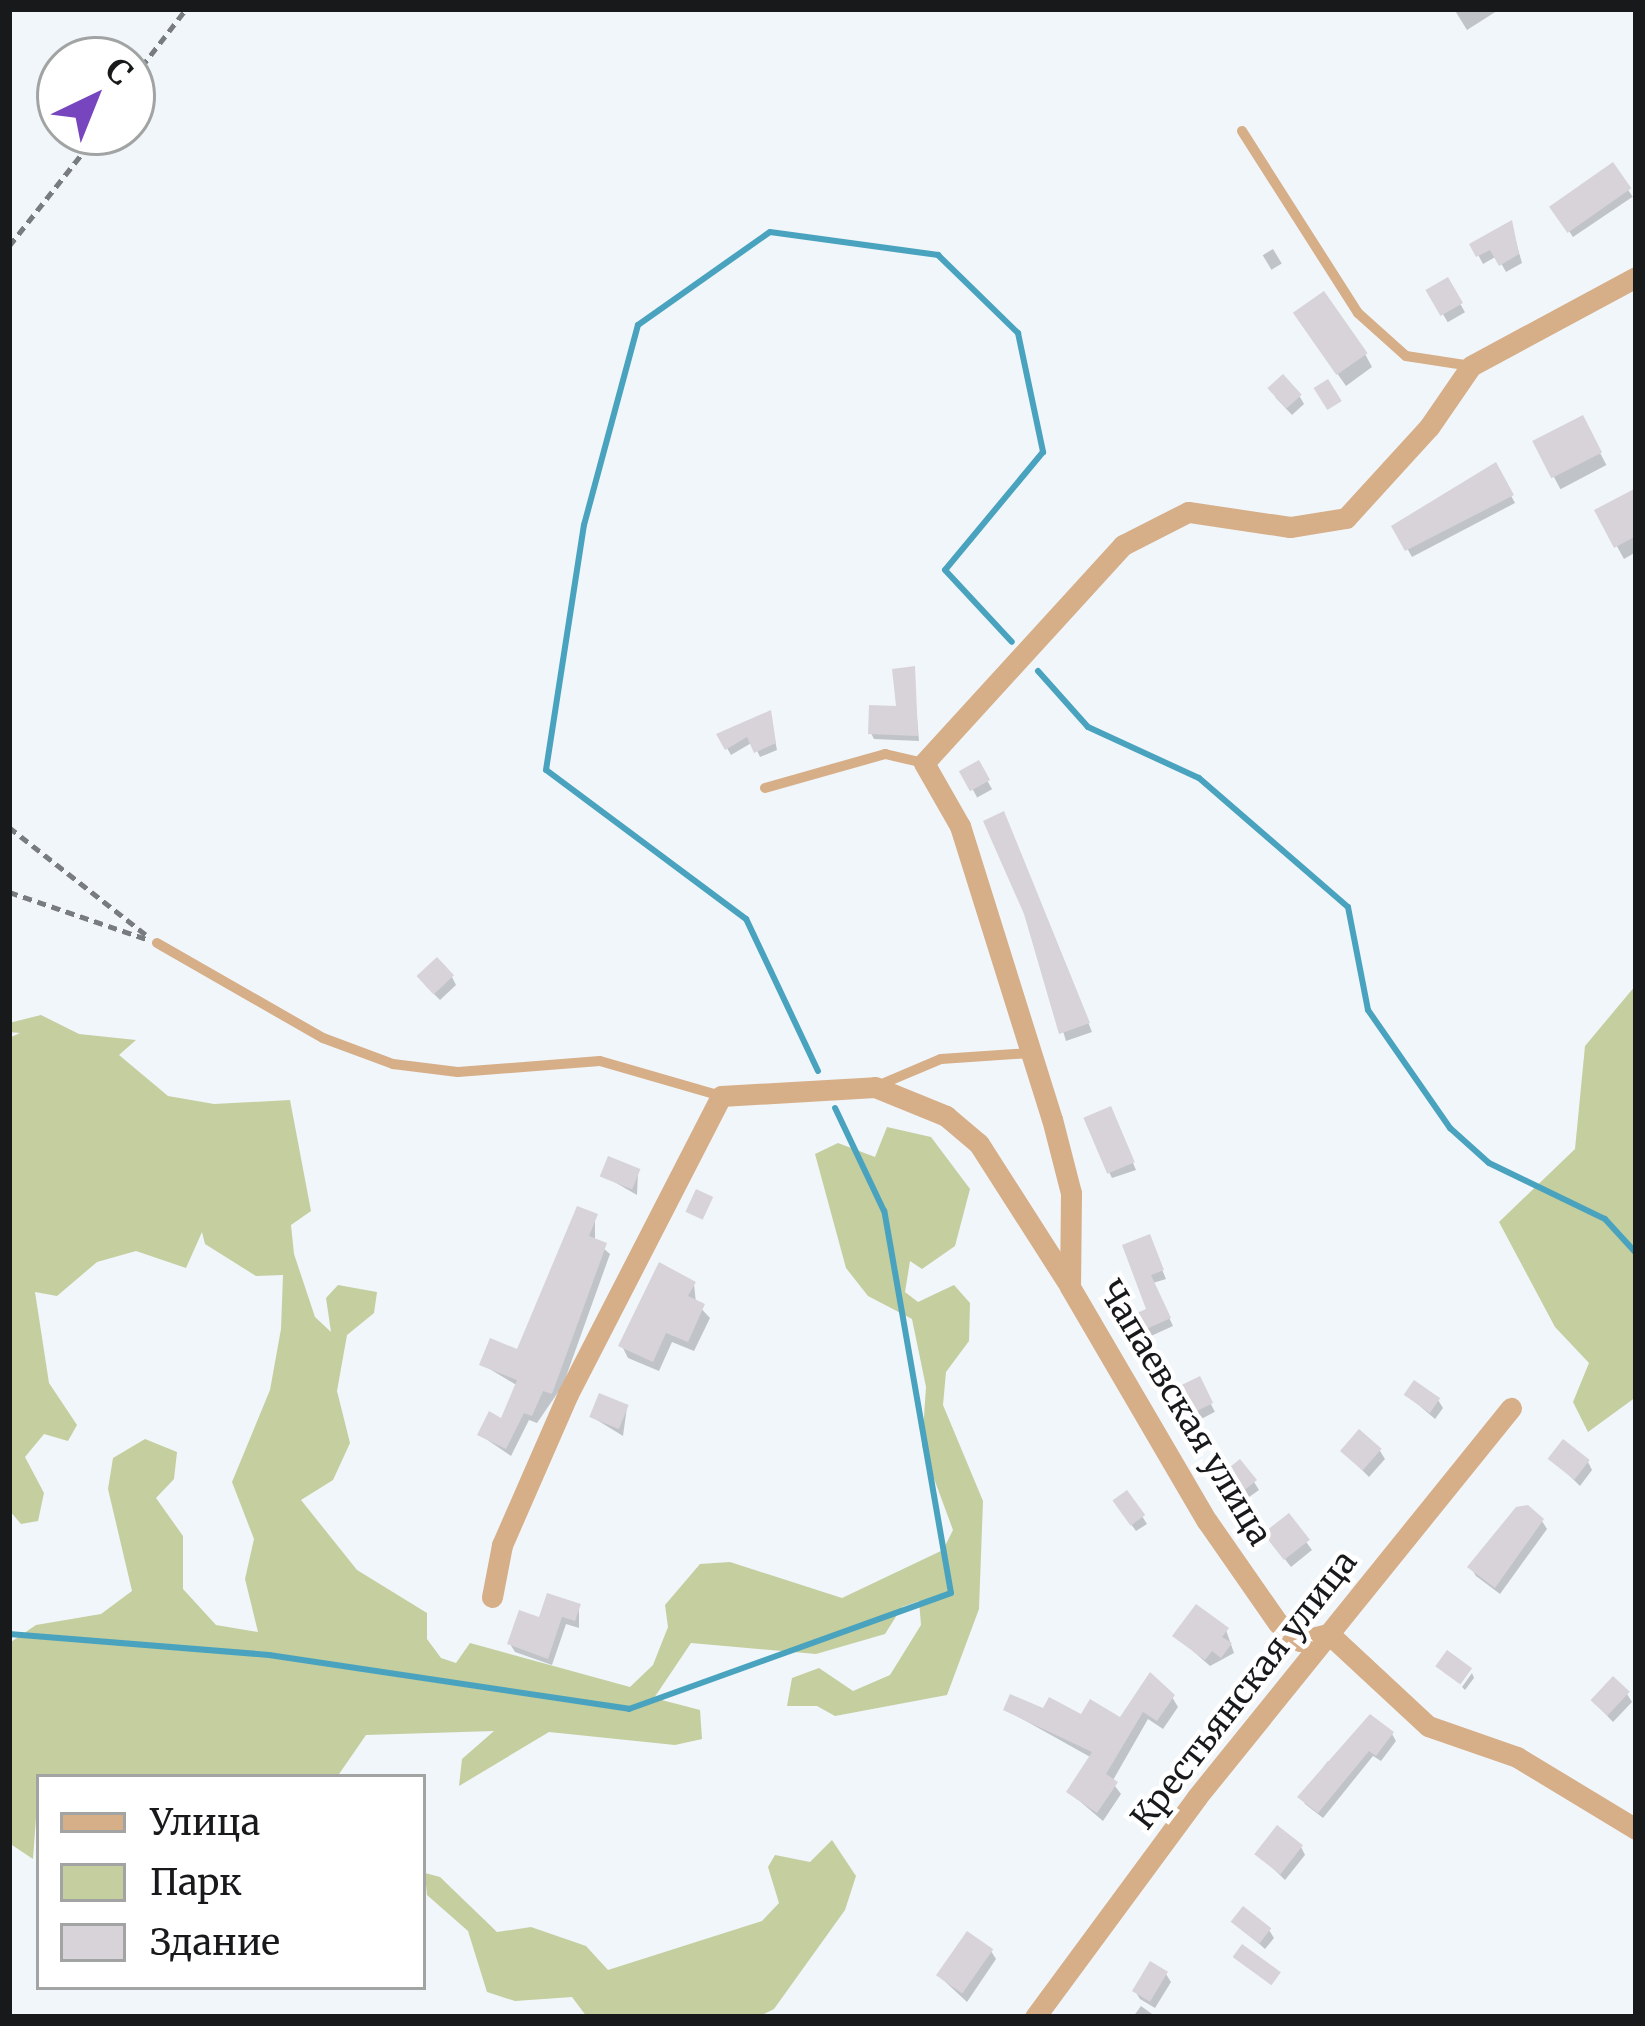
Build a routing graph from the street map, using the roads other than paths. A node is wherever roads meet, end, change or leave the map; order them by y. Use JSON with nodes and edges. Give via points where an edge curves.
{"nodes":[{"id":1,"x":1242,"y":131,"type":"dead end"},
{"id":2,"x":1636,"y":277,"type":"edge"},
{"id":3,"x":1471,"y":366,"type":"junction"},
{"id":4,"x":924,"y":763,"type":"junction"},
{"id":5,"x":765,"y":788,"type":"dead end"},
{"id":6,"x":157,"y":943,"type":"road end"},
{"id":7,"x":1030,"y":1053,"type":"junction"},
{"id":8,"x":875,"y":1087,"type":"junction"},
{"id":9,"x":721,"y":1096,"type":"junction"},
{"id":10,"x":1070,"y":1287,"type":"junction"},
{"id":11,"x":1511,"y":1408,"type":"dead end"},
{"id":12,"x":492,"y":1597,"type":"dead end"},
{"id":13,"x":1328,"y":1634,"type":"junction"},
{"id":14,"x":1636,"y":1829,"type":"edge"},
{"id":15,"x":1034,"y":2017,"type":"edge"}],
"edges":[{"from":1,"to":3,"type":"lane","via":[[1358,313],[1406,356]]},
{"from":2,"to":3,"type":"street"},
{"from":3,"to":4,"type":"street","via":[[1430,428],[1346,518],[1290,527],[1188,512],[1123,545]]},
{"from":4,"to":5,"type":"lane","via":[[885,754]]},
{"from":4,"to":7,"type":"street","name":"Чапаевская улица","via":[[960,826]]},
{"from":6,"to":9,"type":"lane","via":[[323,1038],[393,1064],[458,1072],[600,1061]]},
{"from":7,"to":8,"type":"lane","via":[[941,1059]]},
{"from":7,"to":10,"type":"street","name":"Чапаевская улица","via":[[1071,1193]]},
{"from":8,"to":9,"type":"street"},
{"from":8,"to":10,"type":"street","via":[[946,1116],[979,1144]]},
{"from":9,"to":12,"type":"street","via":[[568,1394],[502,1544]]},
{"from":10,"to":13,"type":"street","name":"Чапаевская улица","via":[[1207,1521],[1278,1623],[1300,1641]]},
{"from":11,"to":13,"type":"street","name":"Крестьянская улица"},
{"from":13,"to":14,"type":"street","via":[[1428,1726],[1517,1757]]},
{"from":13,"to":15,"type":"street","name":"Крестьянская улица"}]}
